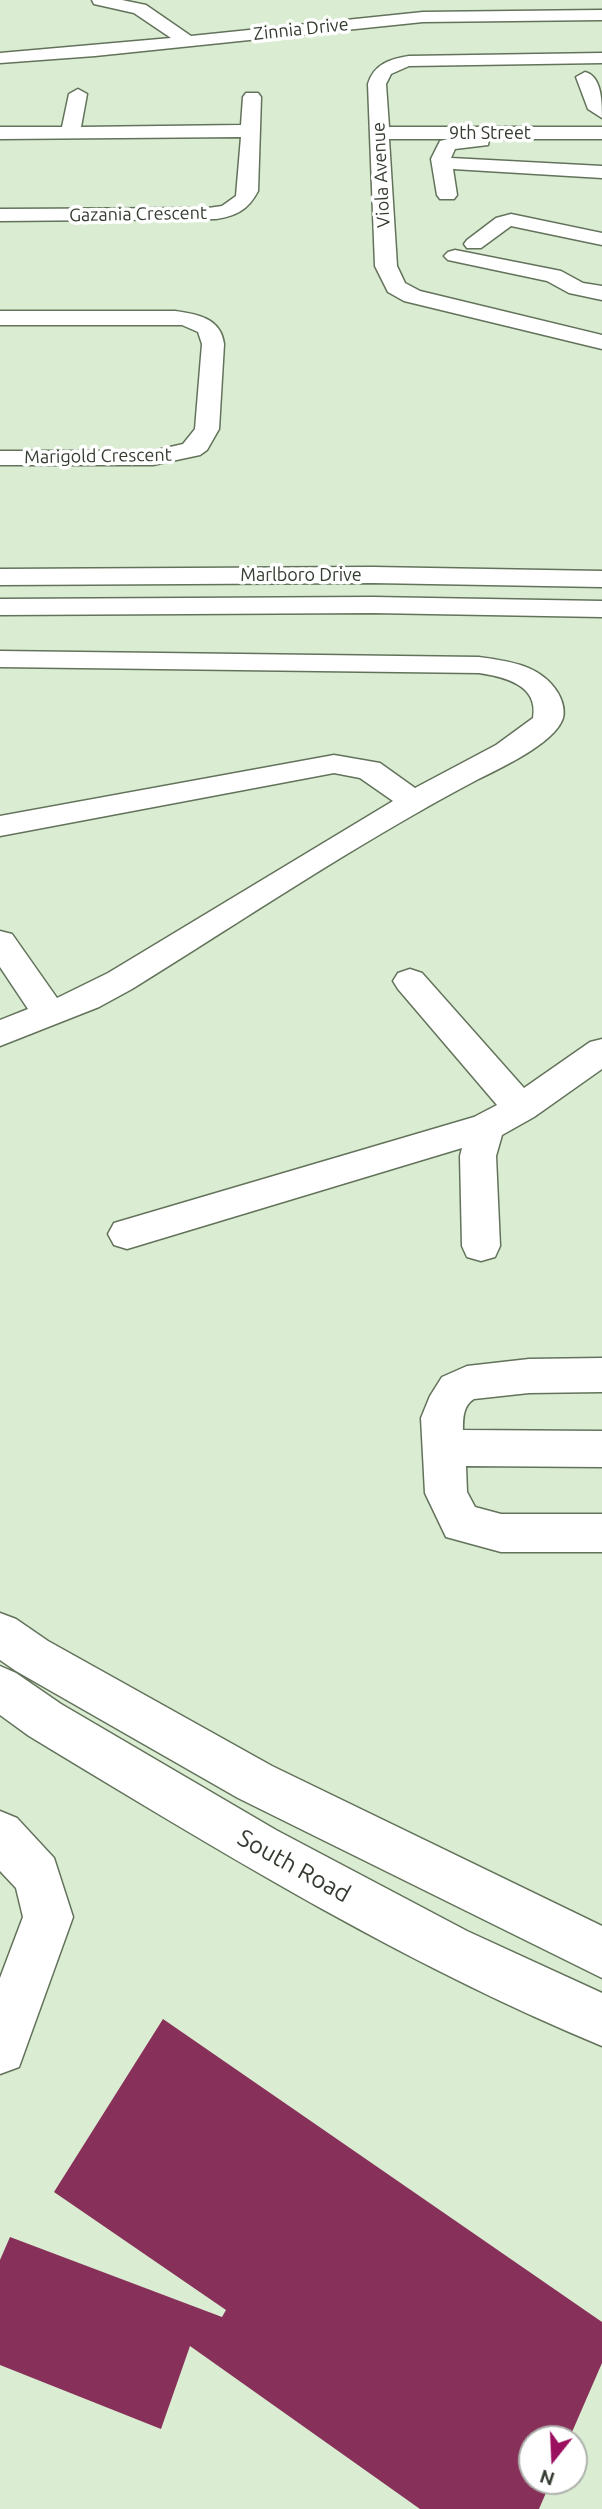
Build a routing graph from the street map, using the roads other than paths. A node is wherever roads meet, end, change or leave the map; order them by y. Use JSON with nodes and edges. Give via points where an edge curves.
{"nodes":[{"id":1,"x":100,"y":0,"type":"edge"},
{"id":2,"x":368,"y":6,"type":"dead end"},
{"id":3,"x":602,"y":15,"type":"edge"},
{"id":4,"x":393,"y":19,"type":"junction"},
{"id":5,"x":187,"y":41,"type":"junction"},
{"id":6,"x":0,"y":58,"type":"edge"},
{"id":7,"x":602,"y":58,"type":"edge"},
{"id":8,"x":590,"y":74,"type":"edge"},
{"id":9,"x":78,"y":94,"type":"dead end"},
{"id":10,"x":252,"y":97,"type":"dead end"},
{"id":11,"x":602,"y":112,"type":"edge"},
{"id":12,"x":250,"y":131,"type":"junction"},
{"id":13,"x":0,"y":133,"type":"edge"},
{"id":14,"x":70,"y":133,"type":"junction"},
{"id":15,"x":378,"y":133,"type":"junction"},
{"id":16,"x":602,"y":133,"type":"edge"},
{"id":17,"x":602,"y":152,"type":"edge"},
{"id":18,"x":442,"y":163,"type":"junction"},
{"id":19,"x":602,"y":172,"type":"edge"},
{"id":20,"x":447,"y":195,"type":"dead end"},
{"id":21,"x":0,"y":215,"type":"edge"},
{"id":22,"x":602,"y":239,"type":"edge"},
{"id":23,"x":474,"y":244,"type":"dead end"},
{"id":24,"x":455,"y":256,"type":"dead end"},
{"id":25,"x":602,"y":293,"type":"edge"},
{"id":26,"x":0,"y":318,"type":"edge"},
{"id":27,"x":602,"y":342,"type":"edge"},
{"id":28,"x":0,"y":458,"type":"edge"},
{"id":29,"x":0,"y":577,"type":"edge"},
{"id":30,"x":602,"y":579,"type":"edge"},
{"id":31,"x":0,"y":607,"type":"edge"},
{"id":32,"x":602,"y":609,"type":"edge"},
{"id":33,"x":0,"y":659,"type":"edge"},
{"id":34,"x":414,"y":801,"type":"junction"},
{"id":35,"x":0,"y":826,"type":"edge"},
{"id":36,"x":0,"y":942,"type":"edge"},
{"id":37,"x":410,"y":981,"type":"dead end"},
{"id":38,"x":48,"y":1013,"type":"junction"},
{"id":39,"x":0,"y":1034,"type":"edge"},
{"id":40,"x":602,"y":1051,"type":"edge"},
{"id":41,"x":521,"y":1108,"type":"junction"},
{"id":42,"x":486,"y":1127,"type":"junction"},
{"id":43,"x":127,"y":1234,"type":"dead end"},
{"id":44,"x":481,"y":1246,"type":"dead end"},
{"id":45,"x":602,"y":1375,"type":"edge"},
{"id":46,"x":444,"y":1448,"type":"junction"},
{"id":47,"x":602,"y":1449,"type":"edge"},
{"id":48,"x":602,"y":1533,"type":"edge"},
{"id":49,"x":0,"y":1634,"type":"edge"},
{"id":50,"x":0,"y":1688,"type":"edge"},
{"id":51,"x":0,"y":1835,"type":"edge"},
{"id":52,"x":602,"y":1953,"type":"edge"},
{"id":53,"x":602,"y":2020,"type":"edge"},
{"id":54,"x":0,"y":2048,"type":"edge"}],
"edges":[{"from":1,"to":5,"type":"street","via":[[139,9]]},
{"from":2,"to":4,"type":"street"},
{"from":3,"to":4,"type":"street","name":"Zinnia Drive"},
{"from":4,"to":5,"type":"street","name":"Zinnia Drive"},
{"from":5,"to":6,"type":"street","name":"Zinnia Drive"},
{"from":7,"to":15,"type":"street","name":"Viola Avenue","via":[[441,58],[398,63],[382,71],[378,79]]},
{"from":8,"to":11,"type":"street","via":[[597,109]]},
{"from":9,"to":14,"type":"street"},
{"from":10,"to":12,"type":"street","name":"Gazania Crescent"},
{"from":12,"to":14,"type":"street"},
{"from":12,"to":21,"type":"street","name":"Gazania Crescent","via":[[248,191],[239,206],[230,210]]},
{"from":13,"to":14,"type":"street"},
{"from":15,"to":16,"type":"street","name":"9th Street"},
{"from":15,"to":27,"type":"street","name":"Viola Avenue","via":[[386,266],[396,287],[412,296]]},
{"from":17,"to":18,"type":"street","via":[[457,142],[447,145]]},
{"from":18,"to":19,"type":"street"},
{"from":18,"to":20,"type":"street"},
{"from":22,"to":23,"type":"street","via":[[511,220]]},
{"from":24,"to":25,"type":"street","via":[[553,276]]},
{"from":26,"to":28,"type":"street","name":"Marigold Crescent","via":[[175,318],[208,328],[213,336],[207,429],[191,450],[153,458]]},
{"from":29,"to":30,"type":"street","name":"Marlboro Drive"},
{"from":31,"to":32,"type":"street","name":"Marlboro Drive"},
{"from":33,"to":34,"type":"street","via":[[479,665],[519,674],[541,688],[549,710],[547,721],[536,732]]},
{"from":34,"to":35,"type":"street","via":[[369,771],[334,764]]},
{"from":34,"to":38,"type":"street","via":[[120,981]]},
{"from":36,"to":38,"type":"street"},
{"from":37,"to":41,"type":"street"},
{"from":38,"to":39,"type":"street"},
{"from":40,"to":41,"type":"street"},
{"from":41,"to":42,"type":"street"},
{"from":42,"to":43,"type":"street","via":[[274,1194]]},
{"from":42,"to":44,"type":"street","via":[[478,1156]]},
{"from":45,"to":46,"type":"street","via":[[467,1383],[456,1389],[446,1407]]},
{"from":46,"to":47,"type":"street"},
{"from":46,"to":48,"type":"street","via":[[446,1493],[461,1523],[501,1533]]},
{"from":49,"to":52,"type":"street","via":[[255,1782]]},
{"from":50,"to":53,"type":"street","name":"South Road","via":[[45,1720],[259,1847],[449,1950]]},
{"from":51,"to":54,"type":"street","via":[[37,1875],[48,1917]]}]}
